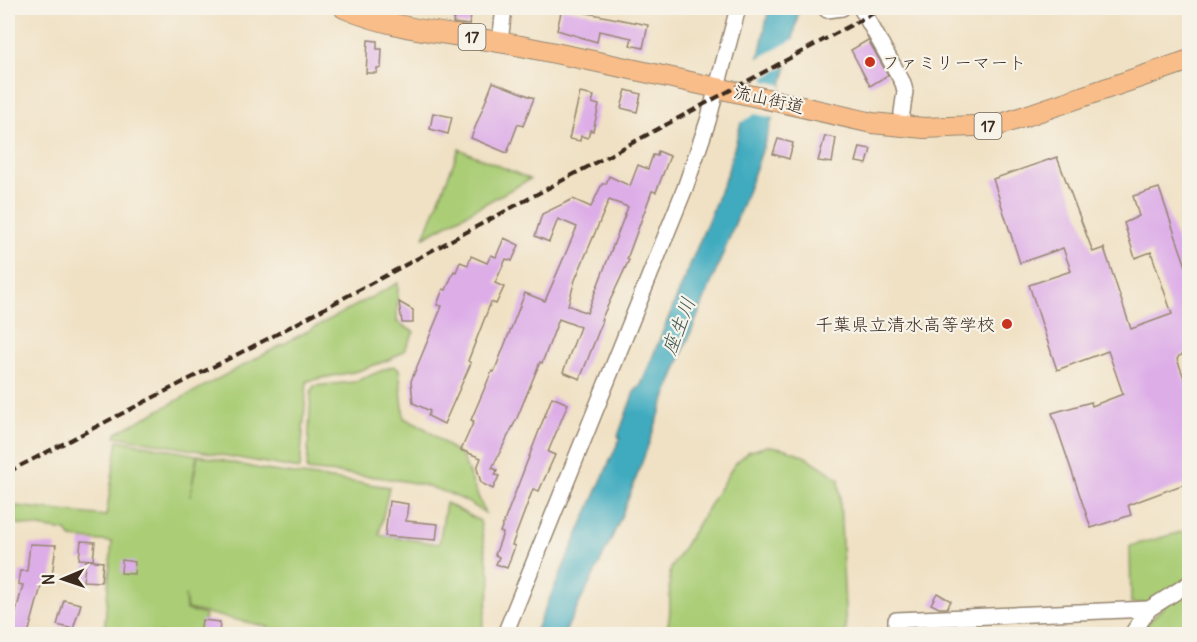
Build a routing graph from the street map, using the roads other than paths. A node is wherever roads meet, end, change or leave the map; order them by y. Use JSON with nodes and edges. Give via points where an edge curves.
{"nodes":[{"id":1,"x":344,"y":8,"type":"edge"},
{"id":2,"x":504,"y":8,"type":"edge"},
{"id":3,"x":738,"y":8,"type":"edge"},
{"id":4,"x":825,"y":8,"type":"edge"},
{"id":5,"x":842,"y":8,"type":"edge"},
{"id":6,"x":861,"y":8,"type":"edge"},
{"id":7,"x":500,"y":42,"type":"junction"},
{"id":8,"x":1190,"y":60,"type":"edge"},
{"id":9,"x":725,"y":89,"type":"junction"},
{"id":10,"x":900,"y":127,"type":"junction"},
{"id":11,"x":1190,"y":583,"type":"edge"},
{"id":12,"x":1149,"y":609,"type":"junction"},
{"id":13,"x":505,"y":634,"type":"edge"},
{"id":14,"x":897,"y":634,"type":"edge"},
{"id":15,"x":1132,"y":634,"type":"edge"}],
"edges":[{"from":1,"to":7,"type":"main road","name":"流山街道","number":"17","via":[[394,24]]},
{"from":2,"to":7,"type":"street"},
{"from":3,"to":9,"type":"street"},
{"from":4,"to":5,"type":"street"},
{"from":6,"to":10,"type":"street","via":[[903,83]]},
{"from":7,"to":9,"type":"main road","name":"流山街道","number":"17"},
{"from":8,"to":10,"type":"main road","name":"流山街道","number":"17","via":[[999,125]]},
{"from":9,"to":10,"type":"main road","name":"流山街道","number":"17"},
{"from":9,"to":13,"type":"street"},
{"from":11,"to":12,"type":"street"},
{"from":12,"to":14,"type":"street","via":[[896,620]]},
{"from":12,"to":15,"type":"street"}]}
